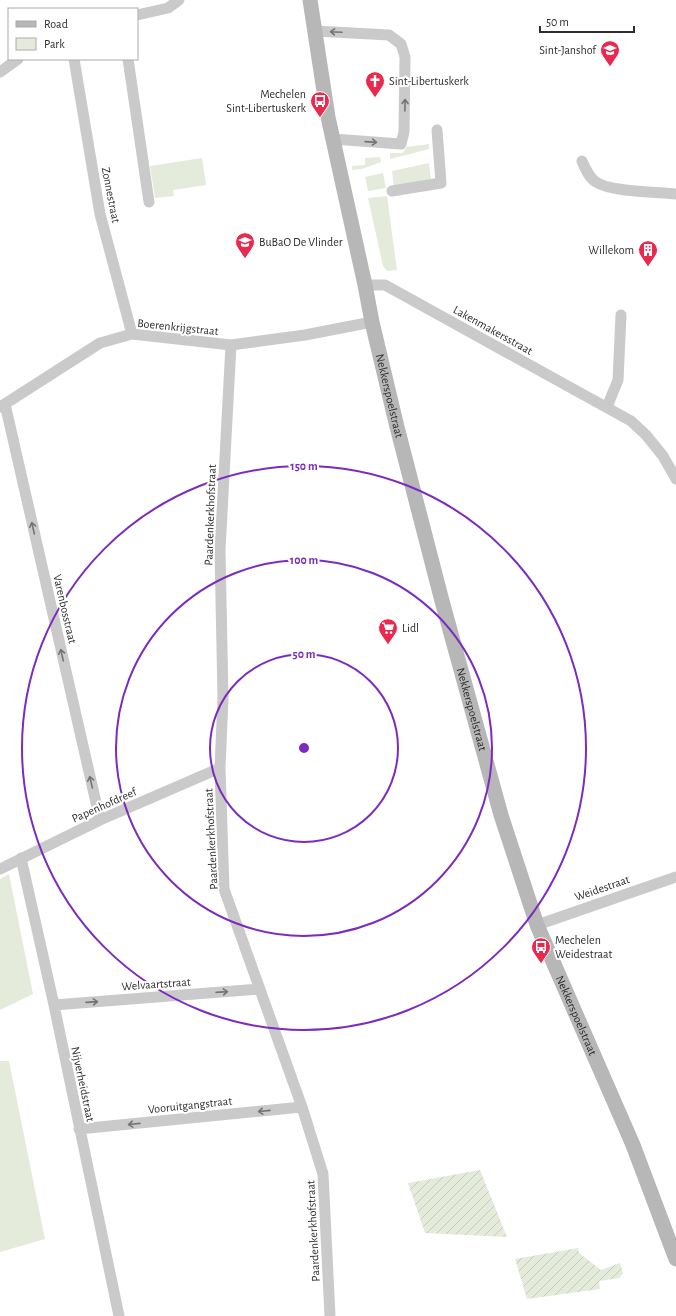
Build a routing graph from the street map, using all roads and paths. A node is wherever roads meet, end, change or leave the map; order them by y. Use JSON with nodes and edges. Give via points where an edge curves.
{"nodes":[{"id":1,"x":180,"y":0,"type":"edge"},
{"id":2,"x":310,"y":0,"type":"edge"},
{"id":3,"x":138,"y":15,"type":"edge"},
{"id":4,"x":315,"y":31,"type":"junction"},
{"id":5,"x":17,"y":60,"type":"edge"},
{"id":6,"x":74,"y":60,"type":"edge"},
{"id":7,"x":128,"y":60,"type":"edge"},
{"id":8,"x":0,"y":72,"type":"edge"},
{"id":9,"x":437,"y":130,"type":"dead end"},
{"id":10,"x":333,"y":139,"type":"junction"},
{"id":11,"x":582,"y":161,"type":"dead end"},
{"id":12,"x":392,"y":191,"type":"dead end"},
{"id":13,"x":676,"y":194,"type":"edge"},
{"id":14,"x":149,"y":202,"type":"dead end"},
{"id":15,"x":365,"y":285,"type":"junction"},
{"id":16,"x":621,"y":315,"type":"dead end"},
{"id":17,"x":372,"y":322,"type":"junction"},
{"id":18,"x":132,"y":334,"type":"junction"},
{"id":19,"x":231,"y":345,"type":"junction"},
{"id":20,"x":3,"y":405,"type":"edge"},
{"id":21,"x":607,"y":407,"type":"junction"},
{"id":22,"x":676,"y":480,"type":"edge"},
{"id":23,"x":220,"y":768,"type":"junction"},
{"id":24,"x":100,"y":820,"type":"junction"},
{"id":25,"x":21,"y":858,"type":"junction"},
{"id":26,"x":0,"y":869,"type":"edge"},
{"id":27,"x":676,"y":876,"type":"edge"},
{"id":28,"x":537,"y":925,"type":"junction"},
{"id":29,"x":260,"y":989,"type":"junction"},
{"id":30,"x":54,"y":1005,"type":"junction"},
{"id":31,"x":302,"y":1107,"type":"junction"},
{"id":32,"x":79,"y":1129,"type":"junction"},
{"id":33,"x":676,"y":1259,"type":"edge"},
{"id":34,"x":119,"y":1316,"type":"edge"},
{"id":35,"x":330,"y":1316,"type":"edge"}],
"edges":[{"from":1,"to":3,"type":"street","via":[[168,8]]},
{"from":2,"to":4,"type":"main road","name":"Nekkerspoelstraat"},
{"from":4,"to":10,"type":"main road","name":"Nekkerspoelstraat"},
{"from":10,"to":4,"type":"street","one_way":true,"via":[[401,144],[404,132],[405,57],[401,44],[389,35]]},
{"from":5,"to":8,"type":"street"},
{"from":6,"to":18,"type":"street","name":"Zonnestraat","via":[[100,214]]},
{"from":7,"to":14,"type":"street"},
{"from":9,"to":12,"type":"street","via":[[441,183]]},
{"from":10,"to":15,"type":"main road","name":"Nekkerspoelstraat"},
{"from":11,"to":13,"type":"street","via":[[594,182],[608,187]]},
{"from":15,"to":17,"type":"main road","name":"Nekkerspoelstraat"},
{"from":15,"to":21,"type":"street","name":"Lakenmakersstraat","via":[[385,285]]},
{"from":16,"to":21,"type":"street","via":[[618,380]]},
{"from":17,"to":19,"type":"street","name":"Boerenkrijgstraat","via":[[305,335]]},
{"from":17,"to":28,"type":"main road","name":"Nekkerspoelstraat","via":[[448,624],[501,815]]},
{"from":18,"to":19,"type":"street","name":"Boerenkrijgstraat"},
{"from":18,"to":20,"type":"street","name":"Boerenkrijgstraat","via":[[100,343]]},
{"from":19,"to":23,"type":"street","name":"Paardenkerkhofstraat","via":[[220,550],[223,698]]},
{"from":24,"to":20,"type":"street","name":"Varenbosstraat","one_way":true},
{"from":21,"to":22,"type":"street","name":"Lakenmakersstraat","via":[[631,421],[646,434],[663,456]]},
{"from":23,"to":24,"type":"street","name":"Papenhofdreef"},
{"from":23,"to":29,"type":"street","name":"Paardenkerkhofstraat","via":[[224,890]]},
{"from":24,"to":25,"type":"street","name":"Papenhofdreef"},
{"from":25,"to":26,"type":"street","name":"Papenhofdreef"},
{"from":25,"to":30,"type":"street","name":"Nijverheidstraat"},
{"from":27,"to":28,"type":"street","name":"Weidestraat"},
{"from":28,"to":33,"type":"main road","name":"Nekkerspoelstraat","via":[[633,1144]]},
{"from":30,"to":29,"type":"street","name":"Welvaartstraat","one_way":true},
{"from":29,"to":31,"type":"street","name":"Paardenkerkhofstraat"},
{"from":30,"to":32,"type":"street","name":"Nijverheidstraat"},
{"from":31,"to":32,"type":"street","name":"Vooruitgangstraat","one_way":true},
{"from":31,"to":35,"type":"street","name":"Paardenkerkhofstraat","via":[[323,1174]]},
{"from":32,"to":34,"type":"street","name":"Nijverheidstraat"}]}
